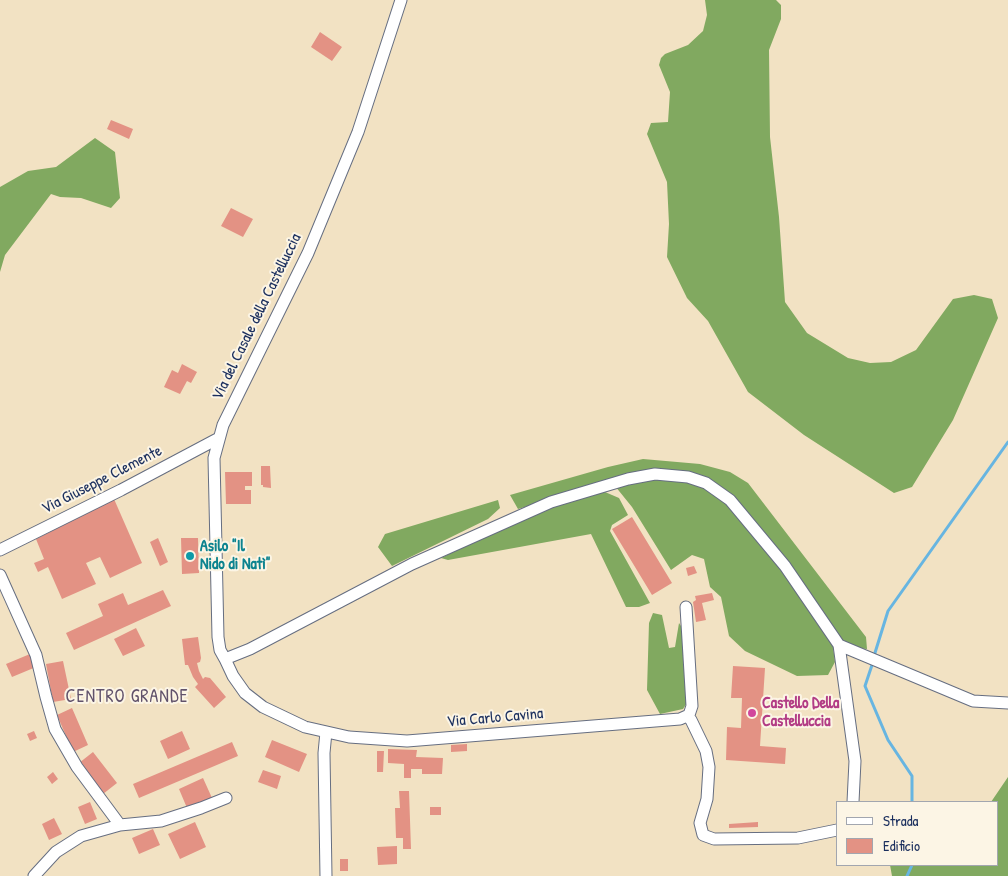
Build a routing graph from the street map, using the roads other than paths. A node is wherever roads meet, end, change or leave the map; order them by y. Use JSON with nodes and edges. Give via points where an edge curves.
{"nodes":[{"id":1,"x":401,"y":0,"type":"edge"},
{"id":2,"x":219,"y":438,"type":"junction"},
{"id":3,"x":0,"y":550,"type":"edge"},
{"id":4,"x":0,"y":576,"type":"edge"},
{"id":5,"x":686,"y":607,"type":"dead end"},
{"id":6,"x":840,"y":645,"type":"junction"},
{"id":7,"x":225,"y":659,"type":"junction"},
{"id":8,"x":1008,"y":703,"type":"edge"},
{"id":9,"x":687,"y":716,"type":"junction"},
{"id":10,"x":326,"y":732,"type":"junction"},
{"id":11,"x":226,"y":798,"type":"dead end"},
{"id":12,"x":853,"y":801,"type":"edge"},
{"id":13,"x":120,"y":825,"type":"junction"},
{"id":14,"x":836,"y":830,"type":"edge"},
{"id":15,"x":34,"y":876,"type":"edge"},
{"id":16,"x":326,"y":876,"type":"edge"}],
"edges":[{"from":1,"to":2,"type":"street","name":"Via del Casale della Castelluccia","via":[[358,132],[315,236]]},
{"from":2,"to":3,"type":"street","name":"Via Giuseppe Clemente"},
{"from":2,"to":7,"type":"street","name":"Via del Casale della Castelluccia","via":[[214,458],[218,637]]},
{"from":4,"to":13,"type":"street","via":[[36,655],[55,729],[77,767]]},
{"from":5,"to":9,"type":"street","via":[[692,703],[692,710]]},
{"from":6,"to":7,"type":"street","via":[[785,566],[730,500],[706,483],[688,477],[655,474],[551,502],[412,564]]},
{"from":6,"to":8,"type":"street","via":[[972,701]]},
{"from":6,"to":12,"type":"street","via":[[855,761]]},
{"from":7,"to":10,"type":"street","name":"Via Carlo Cavina","via":[[244,693],[263,707],[305,727]]},
{"from":9,"to":10,"type":"street","name":"Via Carlo Cavina","via":[[407,741]]},
{"from":9,"to":14,"type":"street","via":[[706,751],[709,767],[707,799],[700,823],[703,835],[714,839],[798,838]]},
{"from":10,"to":16,"type":"street"},
{"from":11,"to":13,"type":"street","via":[[161,820]]},
{"from":13,"to":15,"type":"street","via":[[96,830],[73,840],[49,858]]}]}
